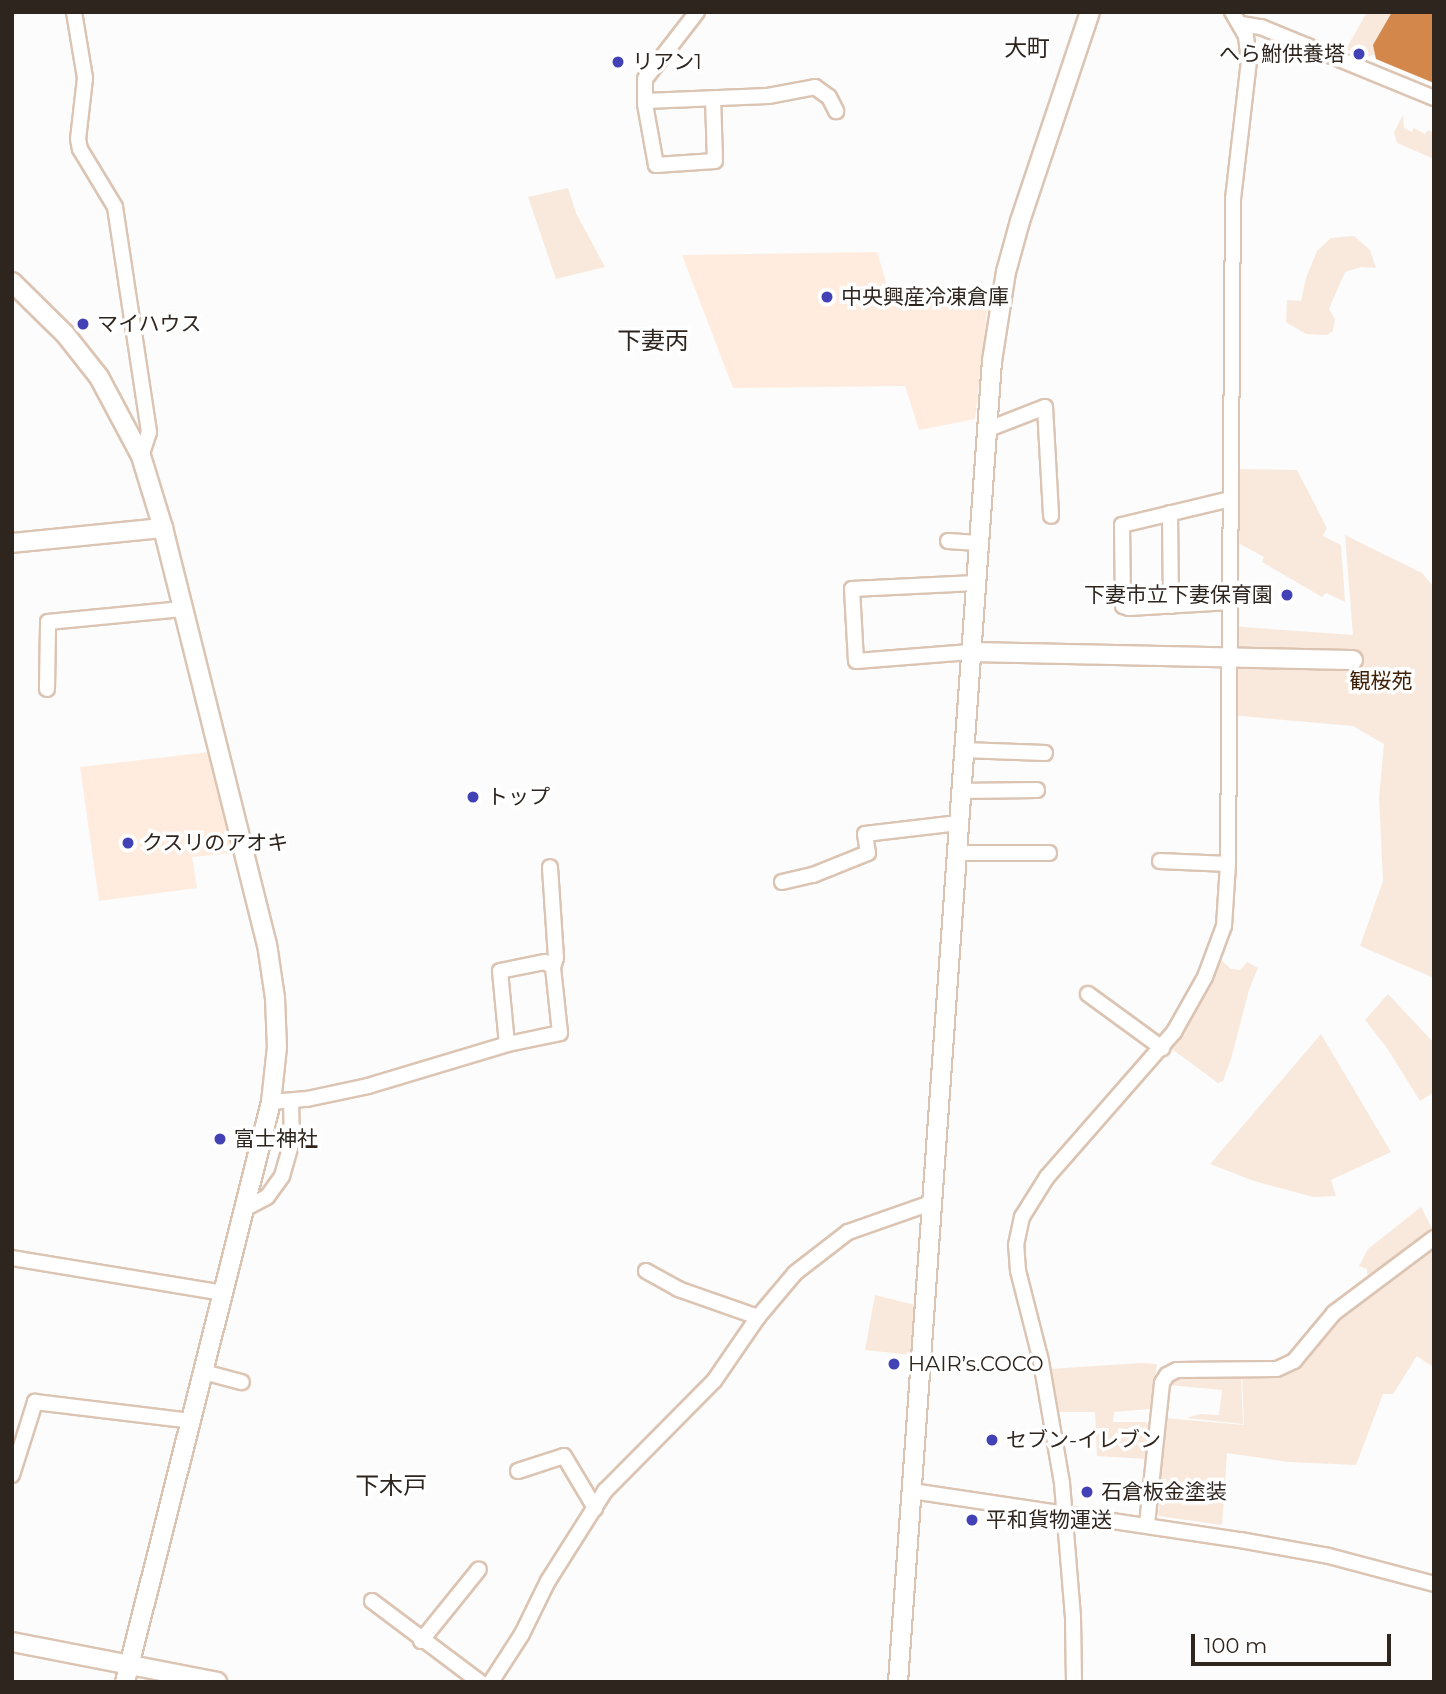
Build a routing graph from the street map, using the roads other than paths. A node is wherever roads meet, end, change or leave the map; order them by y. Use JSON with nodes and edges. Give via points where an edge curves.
{"nodes":[{"id":1,"x":74,"y":12,"type":"edge"},
{"id":2,"x":697,"y":12,"type":"edge"},
{"id":3,"x":1090,"y":12,"type":"edge"},
{"id":4,"x":1236,"y":18,"type":"edge"},
{"id":5,"x":1434,"y":98,"type":"edge"},
{"id":6,"x":713,"y":99,"type":"junction"},
{"id":7,"x":645,"y":101,"type":"junction"},
{"id":8,"x":836,"y":111,"type":"dead end"},
{"id":9,"x":12,"y":282,"type":"edge"},
{"id":10,"x":986,"y":430,"type":"junction"},
{"id":11,"x":141,"y":456,"type":"junction"},
{"id":12,"x":1230,"y":499,"type":"junction"},
{"id":13,"x":1170,"y":513,"type":"junction"},
{"id":14,"x":1051,"y":516,"type":"dead end"},
{"id":15,"x":163,"y":528,"type":"junction"},
{"id":16,"x":948,"y":541,"type":"dead end"},
{"id":17,"x":978,"y":543,"type":"junction"},
{"id":18,"x":12,"y":544,"type":"edge"},
{"id":19,"x":976,"y":583,"type":"junction"},
{"id":20,"x":1230,"y":602,"type":"junction"},
{"id":21,"x":1171,"y":606,"type":"junction"},
{"id":22,"x":181,"y":608,"type":"junction"},
{"id":23,"x":970,"y":652,"type":"junction"},
{"id":24,"x":1230,"y":656,"type":"junction"},
{"id":25,"x":1353,"y":660,"type":"dead end"},
{"id":26,"x":47,"y":689,"type":"dead end"},
{"id":27,"x":963,"y":750,"type":"junction"},
{"id":28,"x":1045,"y":753,"type":"dead end"},
{"id":29,"x":1037,"y":790,"type":"dead end"},
{"id":30,"x":960,"y":791,"type":"junction"},
{"id":31,"x":958,"y":823,"type":"junction"},
{"id":32,"x":955,"y":853,"type":"junction"},
{"id":33,"x":1049,"y":853,"type":"dead end"},
{"id":34,"x":1160,"y":861,"type":"dead end"},
{"id":35,"x":1228,"y":864,"type":"junction"},
{"id":36,"x":550,"y":867,"type":"dead end"},
{"id":37,"x":782,"y":882,"type":"dead end"},
{"id":38,"x":553,"y":967,"type":"junction"},
{"id":39,"x":1088,"y":994,"type":"dead end"},
{"id":40,"x":507,"y":1044,"type":"junction"},
{"id":41,"x":1162,"y":1048,"type":"junction"},
{"id":42,"x":291,"y":1101,"type":"junction"},
{"id":43,"x":271,"y":1102,"type":"junction"},
{"id":44,"x":931,"y":1203,"type":"junction"},
{"id":45,"x":246,"y":1208,"type":"junction"},
{"id":46,"x":1434,"y":1238,"type":"edge"},
{"id":47,"x":12,"y":1258,"type":"edge"},
{"id":48,"x":646,"y":1271,"type":"dead end"},
{"id":49,"x":224,"y":1293,"type":"junction"},
{"id":50,"x":758,"y":1317,"type":"junction"},
{"id":51,"x":204,"y":1372,"type":"junction"},
{"id":52,"x":242,"y":1382,"type":"dead end"},
{"id":53,"x":191,"y":1421,"type":"junction"},
{"id":54,"x":518,"y":1471,"type":"dead end"},
{"id":55,"x":12,"y":1475,"type":"edge"},
{"id":56,"x":912,"y":1491,"type":"junction"},
{"id":57,"x":595,"y":1508,"type":"junction"},
{"id":58,"x":1066,"y":1512,"type":"junction"},
{"id":59,"x":1147,"y":1524,"type":"junction"},
{"id":60,"x":479,"y":1569,"type":"dead end"},
{"id":61,"x":1434,"y":1584,"type":"edge"},
{"id":62,"x":372,"y":1601,"type":"dead end"},
{"id":63,"x":421,"y":1641,"type":"junction"},
{"id":64,"x":12,"y":1642,"type":"edge"},
{"id":65,"x":130,"y":1663,"type":"junction"},
{"id":66,"x":199,"y":1680,"type":"edge"},
{"id":67,"x":125,"y":1682,"type":"edge"},
{"id":68,"x":217,"y":1682,"type":"edge"},
{"id":69,"x":480,"y":1682,"type":"edge"},
{"id":70,"x":491,"y":1682,"type":"edge"},
{"id":71,"x":898,"y":1682,"type":"edge"},
{"id":72,"x":1074,"y":1682,"type":"edge"}],
"edges":[{"from":1,"to":11,"type":"street","via":[[85,78],[78,139],[117,216],[149,432]]},
{"from":2,"to":7,"type":"street","via":[[645,79]]},
{"from":3,"to":10,"type":"street","via":[[1010,256],[994,344]]},
{"from":4,"to":5,"type":"street"},
{"from":4,"to":12,"type":"street","via":[[1249,61],[1233,199]]},
{"from":6,"to":7,"type":"street"},
{"from":6,"to":7,"type":"street","via":[[715,161],[685,165],[656,165]]},
{"from":6,"to":8,"type":"street","via":[[815,87],[829,97]]},
{"from":9,"to":11,"type":"street","via":[[91,367],[113,399]]},
{"from":10,"to":14,"type":"street","via":[[1045,408]]},
{"from":10,"to":17,"type":"street"},
{"from":11,"to":15,"type":"street"},
{"from":12,"to":13,"type":"street"},
{"from":12,"to":20,"type":"street"},
{"from":13,"to":21,"type":"street"},
{"from":13,"to":21,"type":"street","via":[[1122,525],[1124,606]]},
{"from":15,"to":18,"type":"street"},
{"from":15,"to":22,"type":"street"},
{"from":16,"to":17,"type":"street"},
{"from":17,"to":19,"type":"street"},
{"from":19,"to":23,"type":"street"},
{"from":19,"to":23,"type":"street","via":[[852,589],[856,661]]},
{"from":20,"to":21,"type":"street"},
{"from":20,"to":24,"type":"street"},
{"from":22,"to":26,"type":"street","via":[[48,622]]},
{"from":22,"to":43,"type":"street","via":[[267,944],[278,1047]]},
{"from":23,"to":24,"type":"street"},
{"from":23,"to":27,"type":"street"},
{"from":24,"to":25,"type":"street"},
{"from":24,"to":35,"type":"street"},
{"from":27,"to":28,"type":"street"},
{"from":27,"to":30,"type":"street"},
{"from":29,"to":30,"type":"street"},
{"from":30,"to":31,"type":"street"},
{"from":31,"to":32,"type":"street"},
{"from":31,"to":37,"type":"street","via":[[865,834],[868,853]]},
{"from":32,"to":33,"type":"street"},
{"from":32,"to":44,"type":"street"},
{"from":34,"to":35,"type":"street"},
{"from":35,"to":41,"type":"street","via":[[1220,942],[1186,1014]]},
{"from":36,"to":38,"type":"street"},
{"from":38,"to":40,"type":"street","via":[[560,1033]]},
{"from":38,"to":40,"type":"street","via":[[545,962],[500,971]]},
{"from":39,"to":41,"type":"street"},
{"from":40,"to":42,"type":"street","via":[[403,1077]]},
{"from":41,"to":58,"type":"street","via":[[1053,1170],[1032,1198],[1017,1231],[1018,1271],[1041,1361]]},
{"from":42,"to":43,"type":"street"},
{"from":42,"to":45,"type":"street","via":[[292,1142],[282,1176],[267,1196]]},
{"from":43,"to":45,"type":"street"},
{"from":44,"to":50,"type":"street","via":[[864,1225],[835,1240],[795,1273]]},
{"from":44,"to":56,"type":"street"},
{"from":45,"to":49,"type":"street"},
{"from":46,"to":59,"type":"street","via":[[1334,1313],[1294,1361],[1277,1369],[1177,1370],[1167,1375],[1161,1383]]},
{"from":47,"to":49,"type":"street"},
{"from":48,"to":50,"type":"street","via":[[678,1289]]},
{"from":49,"to":51,"type":"street"},
{"from":50,"to":57,"type":"street","via":[[714,1381],[648,1445]]},
{"from":51,"to":52,"type":"street"},
{"from":51,"to":53,"type":"street"},
{"from":53,"to":55,"type":"street","via":[[35,1402]]},
{"from":53,"to":65,"type":"street"},
{"from":54,"to":57,"type":"street","via":[[564,1457]]},
{"from":56,"to":58,"type":"street"},
{"from":56,"to":71,"type":"street"},
{"from":57,"to":70,"type":"street"},
{"from":58,"to":59,"type":"street"},
{"from":58,"to":72,"type":"street"},
{"from":59,"to":61,"type":"street","via":[[1329,1556]]},
{"from":60,"to":63,"type":"street"},
{"from":62,"to":63,"type":"street"},
{"from":63,"to":69,"type":"street"},
{"from":64,"to":65,"type":"street"},
{"from":65,"to":66,"type":"street"},
{"from":65,"to":67,"type":"street"},
{"from":66,"to":68,"type":"street"}]}
